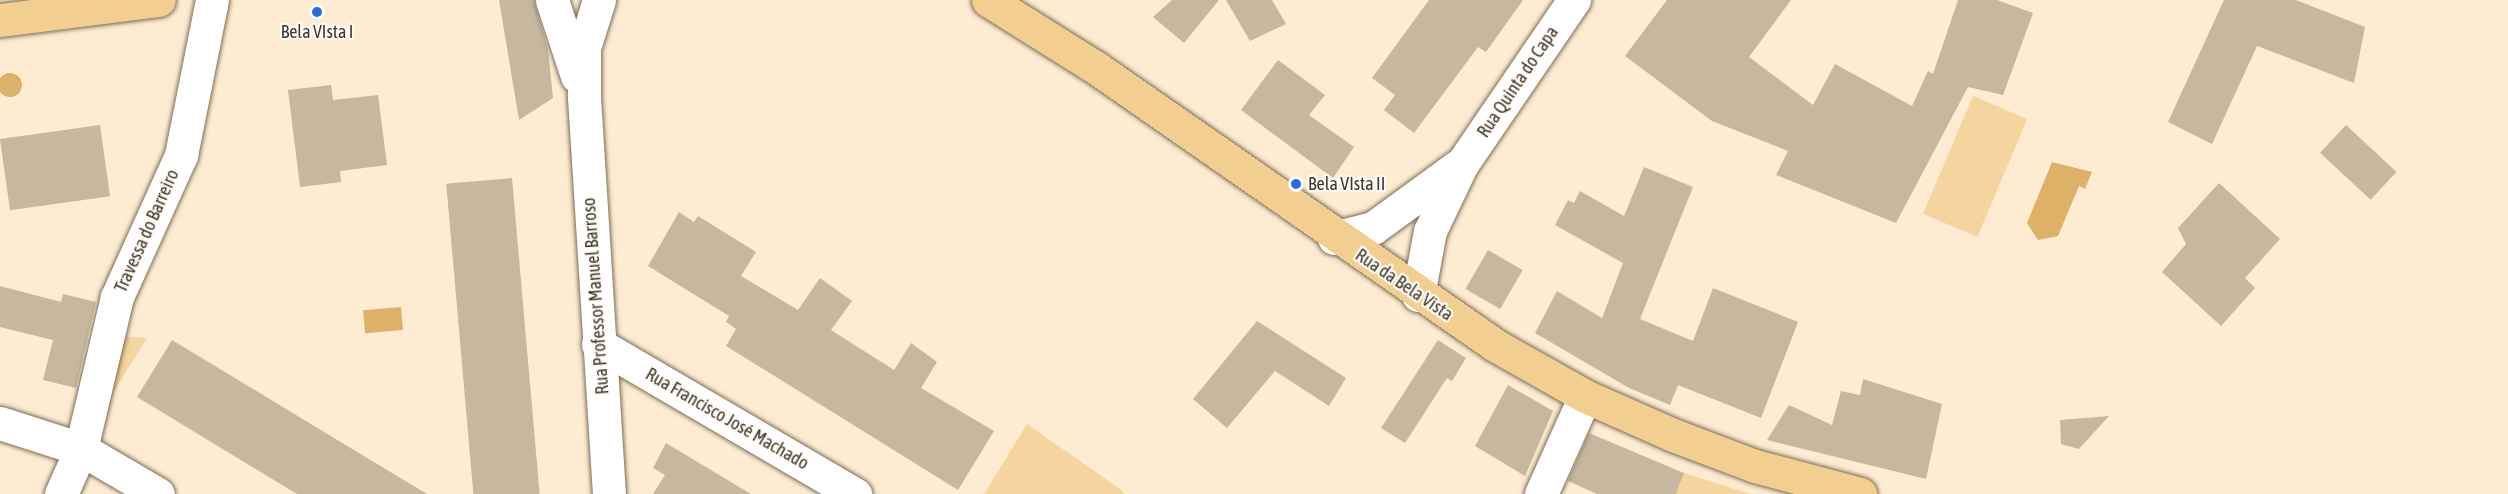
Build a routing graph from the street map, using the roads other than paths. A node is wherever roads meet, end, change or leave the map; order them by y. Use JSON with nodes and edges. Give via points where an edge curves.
{"nodes":[{"id":1,"x":158,"y":0,"type":"edge"},
{"id":2,"x":212,"y":0,"type":"edge"},
{"id":3,"x":552,"y":0,"type":"edge"},
{"id":4,"x":599,"y":0,"type":"edge"},
{"id":5,"x":988,"y":0,"type":"edge"},
{"id":6,"x":1574,"y":0,"type":"edge"},
{"id":7,"x":0,"y":20,"type":"edge"},
{"id":8,"x":584,"y":97,"type":"junction"},
{"id":9,"x":1462,"y":164,"type":"junction"},
{"id":10,"x":1334,"y":238,"type":"junction"},
{"id":11,"x":1418,"y":295,"type":"junction"},
{"id":12,"x":598,"y":344,"type":"junction"},
{"id":13,"x":1585,"y":396,"type":"junction"},
{"id":14,"x":0,"y":423,"type":"edge"},
{"id":15,"x":81,"y":449,"type":"junction"},
{"id":16,"x":61,"y":494,"type":"edge"},
{"id":17,"x":158,"y":494,"type":"edge"},
{"id":18,"x":609,"y":494,"type":"edge"},
{"id":19,"x":855,"y":494,"type":"edge"},
{"id":20,"x":1541,"y":494,"type":"edge"},
{"id":21,"x":1860,"y":494,"type":"edge"}],
"edges":[{"from":1,"to":7,"type":"main road"},
{"from":2,"to":15,"type":"street","name":"Travessa do Barreiro","via":[[181,154],[117,297]]},
{"from":3,"to":8,"type":"street"},
{"from":4,"to":8,"type":"street","via":[[584,48]]},
{"from":5,"to":10,"type":"main road","name":"Rua da Bela Vista","via":[[1095,67]]},
{"from":6,"to":9,"type":"street","name":"Rua Quinta do Capa"},
{"from":8,"to":12,"type":"street","name":"Rua Professor Manuel Barroso"},
{"from":9,"to":10,"type":"street","via":[[1373,228]]},
{"from":9,"to":11,"type":"street","via":[[1430,231]]},
{"from":10,"to":11,"type":"main road","name":"Rua da Bela Vista"},
{"from":11,"to":13,"type":"main road","name":"Rua da Bela Vista"},
{"from":12,"to":18,"type":"street","name":"Rua Professor Manuel Barroso"},
{"from":12,"to":19,"type":"street","name":"Rua Francisco José Machado"},
{"from":13,"to":20,"type":"street"},
{"from":13,"to":21,"type":"main road","name":"Rua da Bela Vista","via":[[1755,466]]},
{"from":14,"to":15,"type":"street"},
{"from":15,"to":16,"type":"street","name":"Travessa do Barreiro"},
{"from":15,"to":17,"type":"street"}]}
